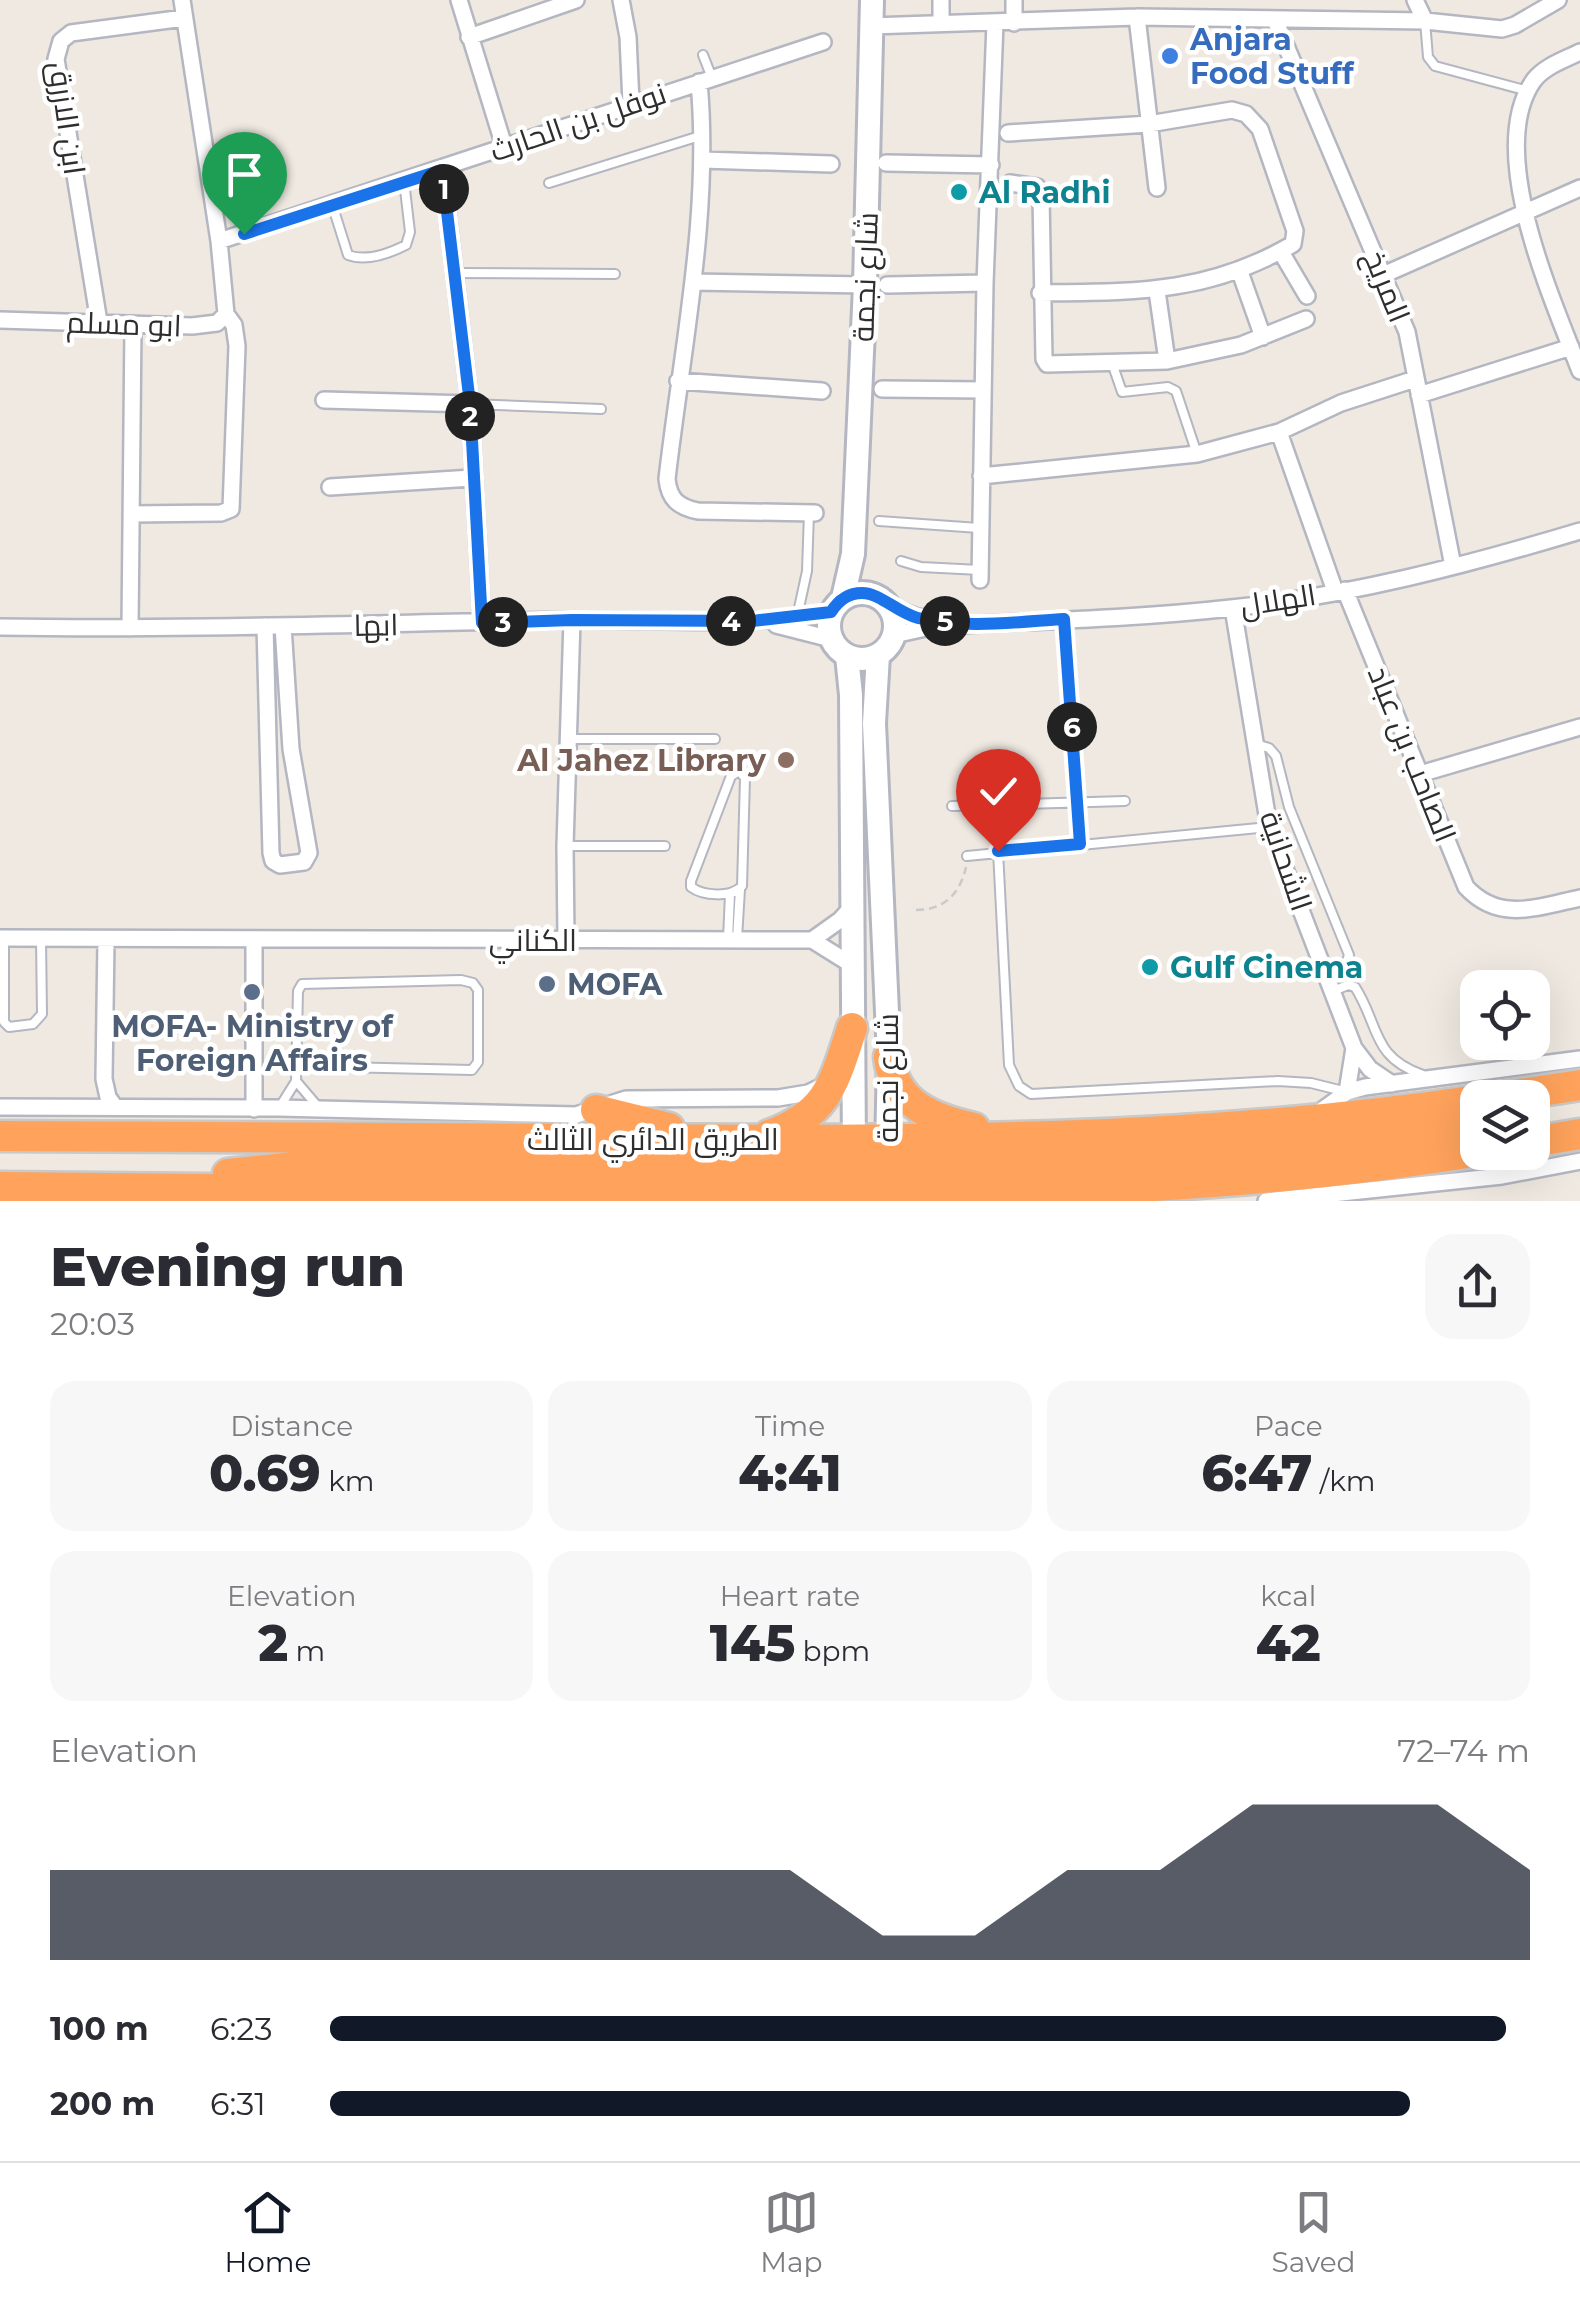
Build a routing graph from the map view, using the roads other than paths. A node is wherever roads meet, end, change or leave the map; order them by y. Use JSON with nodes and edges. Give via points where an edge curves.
{"nodes":[{"id":1,"x":182,"y":0,"type":"edge"},
{"id":2,"x":459,"y":0,"type":"edge"},
{"id":3,"x":576,"y":0,"type":"edge"},
{"id":4,"x":621,"y":0,"type":"edge"},
{"id":5,"x":872,"y":0,"type":"edge"},
{"id":6,"x":941,"y":0,"type":"edge"},
{"id":7,"x":1014,"y":0,"type":"edge"},
{"id":8,"x":1415,"y":0,"type":"edge"},
{"id":9,"x":1558,"y":0,"type":"edge"},
{"id":10,"x":184,"y":18,"type":"junction"},
{"id":11,"x":1137,"y":18,"type":"junction"},
{"id":12,"x":1274,"y":20,"type":"junction"},
{"id":13,"x":1425,"y":21,"type":"junction"},
{"id":14,"x":941,"y":22,"type":"junction"},
{"id":15,"x":995,"y":23,"type":"junction"},
{"id":16,"x":1014,"y":23,"type":"junction"},
{"id":17,"x":871,"y":26,"type":"junction"},
{"id":18,"x":469,"y":37,"type":"junction"},
{"id":19,"x":823,"y":42,"type":"dead end"},
{"id":20,"x":1580,"y":52,"type":"edge"},
{"id":21,"x":703,"y":55,"type":"dead end"},
{"id":22,"x":706,"y":80,"type":"junction"},
{"id":23,"x":1528,"y":91,"type":"junction"},
{"id":24,"x":631,"y":103,"type":"junction"},
{"id":25,"x":1149,"y":124,"type":"junction"},
{"id":26,"x":1008,"y":133,"type":"dead end"},
{"id":27,"x":703,"y":135,"type":"junction"},
{"id":28,"x":504,"y":146,"type":"junction"},
{"id":29,"x":703,"y":160,"type":"junction"},
{"id":30,"x":886,"y":163,"type":"dead end"},
{"id":31,"x":830,"y":164,"type":"dead end"},
{"id":32,"x":991,"y":165,"type":"junction"},
{"id":33,"x":442,"y":170,"type":"junction"},
{"id":34,"x":404,"y":181,"type":"junction"},
{"id":35,"x":548,"y":182,"type":"dead end"},
{"id":36,"x":1010,"y":183,"type":"dead end"},
{"id":37,"x":1157,"y":188,"type":"dead end"},
{"id":38,"x":1580,"y":188,"type":"edge"},
{"id":39,"x":332,"y":204,"type":"junction"},
{"id":40,"x":1523,"y":215,"type":"junction"},
{"id":41,"x":219,"y":240,"type":"junction"},
{"id":42,"x":1280,"y":252,"type":"junction"},
{"id":43,"x":456,"y":272,"type":"junction"},
{"id":44,"x":1240,"y":272,"type":"junction"},
{"id":45,"x":616,"y":274,"type":"dead end"},
{"id":46,"x":1384,"y":275,"type":"junction"},
{"id":47,"x":692,"y":282,"type":"junction"},
{"id":48,"x":984,"y":283,"type":"junction"},
{"id":49,"x":876,"y":285,"type":"junction"},
{"id":50,"x":1157,"y":291,"type":"junction"},
{"id":51,"x":1040,"y":293,"type":"junction"},
{"id":52,"x":1307,"y":296,"type":"dead end"},
{"id":53,"x":226,"y":314,"type":"junction"},
{"id":54,"x":1306,"y":319,"type":"dead end"},
{"id":55,"x":0,"y":320,"type":"edge"},
{"id":56,"x":99,"y":322,"type":"junction"},
{"id":57,"x":133,"y":324,"type":"junction"},
{"id":58,"x":1262,"y":337,"type":"junction"},
{"id":59,"x":1571,"y":347,"type":"junction"},
{"id":60,"x":1166,"y":361,"type":"junction"},
{"id":61,"x":1112,"y":363,"type":"junction"},
{"id":62,"x":1580,"y":370,"type":"edge"},
{"id":63,"x":678,"y":381,"type":"junction"},
{"id":64,"x":1417,"y":387,"type":"junction"},
{"id":65,"x":882,"y":389,"type":"dead end"},
{"id":66,"x":984,"y":390,"type":"junction"},
{"id":67,"x":822,"y":391,"type":"dead end"},
{"id":68,"x":324,"y":400,"type":"dead end"},
{"id":69,"x":470,"y":404,"type":"junction"},
{"id":70,"x":601,"y":409,"type":"dead end"},
{"id":71,"x":1279,"y":432,"type":"junction"},
{"id":72,"x":1197,"y":454,"type":"junction"},
{"id":73,"x":981,"y":476,"type":"junction"},
{"id":74,"x":472,"y":478,"type":"junction"},
{"id":75,"x":330,"y":487,"type":"dead end"},
{"id":76,"x":812,"y":513,"type":"joint"},
{"id":77,"x":131,"y":514,"type":"junction"},
{"id":78,"x":879,"y":521,"type":"dead end"},
{"id":79,"x":980,"y":528,"type":"junction"},
{"id":80,"x":1580,"y":531,"type":"edge"},
{"id":81,"x":852,"y":554,"type":"junction"},
{"id":82,"x":900,"y":561,"type":"dead end"},
{"id":83,"x":1453,"y":566,"type":"junction"},
{"id":84,"x":980,"y":575,"type":"joint"},
{"id":85,"x":1340,"y":591,"type":"junction"},
{"id":86,"x":884,"y":602,"type":"junction"},
{"id":87,"x":837,"y":605,"type":"junction"},
{"id":88,"x":1233,"y":608,"type":"junction"},
{"id":89,"x":797,"y":617,"type":"junction"},
{"id":90,"x":1064,"y":619,"type":"junction"},
{"id":91,"x":572,"y":620,"type":"junction"},
{"id":92,"x":752,"y":621,"type":"junction"},
{"id":93,"x":482,"y":623,"type":"junction"},
{"id":94,"x":968,"y":624,"type":"junction"},
{"id":95,"x":264,"y":626,"type":"junction"},
{"id":96,"x":282,"y":626,"type":"junction"},
{"id":97,"x":0,"y":627,"type":"edge"},
{"id":98,"x":130,"y":628,"type":"junction"},
{"id":99,"x":894,"y":635,"type":"junction"},
{"id":100,"x":839,"y":647,"type":"junction"},
{"id":101,"x":878,"y":656,"type":"junction"},
{"id":102,"x":286,"y":684,"type":"junction"},
{"id":103,"x":266,"y":685,"type":"junction"},
{"id":104,"x":1580,"y":726,"type":"edge"},
{"id":105,"x":568,"y":739,"type":"junction"},
{"id":106,"x":715,"y":739,"type":"dead end"},
{"id":107,"x":1256,"y":744,"type":"junction"},
{"id":108,"x":1420,"y":774,"type":"junction"},
{"id":109,"x":1124,"y":800,"type":"dead end"},
{"id":110,"x":1077,"y":803,"type":"junction"},
{"id":111,"x":952,"y":806,"type":"dead end"},
{"id":112,"x":1270,"y":827,"type":"junction"},
{"id":113,"x":1080,"y":844,"type":"junction"},
{"id":114,"x":566,"y":846,"type":"junction"},
{"id":115,"x":665,"y":846,"type":"dead end"},
{"id":116,"x":998,"y":851,"type":"junction"},
{"id":117,"x":966,"y":856,"type":"road end"},
{"id":118,"x":735,"y":891,"type":"junction"},
{"id":119,"x":1580,"y":898,"type":"edge"},
{"id":120,"x":852,"y":908,"type":"junction"},
{"id":121,"x":2,"y":938,"type":"edge"},
{"id":122,"x":42,"y":938,"type":"junction"},
{"id":123,"x":106,"y":939,"type":"junction"},
{"id":124,"x":732,"y":939,"type":"junction"},
{"id":125,"x":254,"y":940,"type":"junction"},
{"id":126,"x":566,"y":940,"type":"junction"},
{"id":127,"x":812,"y":940,"type":"junction"},
{"id":128,"x":852,"y":965,"type":"junction"},
{"id":129,"x":1330,"y":984,"type":"junction"},
{"id":130,"x":852,"y":1028,"type":"junction"},
{"id":131,"x":1354,"y":1048,"type":"junction"},
{"id":132,"x":889,"y":1057,"type":"junction"},
{"id":133,"x":1580,"y":1059,"type":"edge"},
{"id":134,"x":296,"y":1066,"type":"junction"},
{"id":135,"x":1442,"y":1078,"type":"junction"},
{"id":136,"x":835,"y":1079,"type":"junction"},
{"id":137,"x":296,"y":1081,"type":"junction"},
{"id":138,"x":1392,"y":1084,"type":"junction"},
{"id":139,"x":1580,"y":1086,"type":"edge"},
{"id":140,"x":1550,"y":1090,"type":"edge"},
{"id":141,"x":1347,"y":1092,"type":"junction"},
{"id":142,"x":1550,"y":1098,"type":"edge"},
{"id":143,"x":1460,"y":1102,"type":"edge"},
{"id":144,"x":0,"y":1107,"type":"edge"},
{"id":145,"x":115,"y":1107,"type":"junction"},
{"id":146,"x":254,"y":1108,"type":"junction"},
{"id":147,"x":278,"y":1108,"type":"junction"},
{"id":148,"x":320,"y":1109,"type":"junction"},
{"id":149,"x":596,"y":1110,"type":"junction"},
{"id":150,"x":1306,"y":1121,"type":"junction"},
{"id":151,"x":1460,"y":1125,"type":"edge"},
{"id":152,"x":1016,"y":1137,"type":"junction"},
{"id":153,"x":887,"y":1138,"type":"junction"},
{"id":154,"x":3,"y":1139,"type":"edge"},
{"id":155,"x":705,"y":1140,"type":"junction"},
{"id":156,"x":752,"y":1140,"type":"junction"},
{"id":157,"x":1579,"y":1141,"type":"edge"},
{"id":158,"x":1550,"y":1142,"type":"edge"},
{"id":159,"x":854,"y":1152,"type":"junction"},
{"id":160,"x":1460,"y":1154,"type":"edge"},
{"id":161,"x":927,"y":1181,"type":"junction"},
{"id":162,"x":0,"y":1187,"type":"edge"},
{"id":163,"x":888,"y":1188,"type":"edge"},
{"id":164,"x":156,"y":1189,"type":"junction"},
{"id":165,"x":444,"y":1196,"type":"edge"},
{"id":166,"x":765,"y":1197,"type":"edge"},
{"id":167,"x":1051,"y":1197,"type":"edge"},
{"id":168,"x":855,"y":1198,"type":"edge"},
{"id":169,"x":975,"y":1198,"type":"edge"},
{"id":170,"x":1266,"y":1201,"type":"edge"}],
"edges":[{"from":1,"to":10,"type":"street","name":"ابو مسلم"},
{"from":2,"to":18,"type":"street"},
{"from":3,"to":18,"type":"street"},
{"from":4,"to":24,"type":"street"},
{"from":5,"to":17,"type":"main road","name":"شارع نجمة"},
{"from":6,"to":14,"type":"street"},
{"from":7,"to":16,"type":"street"},
{"from":8,"to":13,"type":"street"},
{"from":9,"to":13,"type":"street","via":[[1502,29]]},
{"from":10,"to":41,"type":"street","name":"ابو مسلم"},
{"from":10,"to":56,"type":"street","name":"ابن الازرق","via":[[71,33],[58,46]]},
{"from":11,"to":12,"type":"street"},
{"from":11,"to":16,"type":"street"},
{"from":11,"to":25,"type":"street"},
{"from":12,"to":13,"type":"street"},
{"from":12,"to":46,"type":"street","name":"المريخ"},
{"from":13,"to":23,"type":"lane","via":[[1428,57],[1438,68]]},
{"from":14,"to":15,"type":"street"},
{"from":14,"to":17,"type":"street"},
{"from":15,"to":16,"type":"street"},
{"from":15,"to":32,"type":"street"},
{"from":17,"to":49,"type":"main road","name":"شارع نجمة"},
{"from":18,"to":28,"type":"street"},
{"from":19,"to":22,"type":"street","name":"نوفل بن الحارث"},
{"from":20,"to":23,"type":"street","via":[[1546,69]]},
{"from":21,"to":22,"type":"lane"},
{"from":22,"to":24,"type":"street","name":"نوفل بن الحارث"},
{"from":22,"to":27,"type":"street"},
{"from":23,"to":40,"type":"street","via":[[1516,160]]},
{"from":24,"to":28,"type":"street","name":"نوفل بن الحارث"},
{"from":25,"to":26,"type":"street"},
{"from":25,"to":37,"type":"street"},
{"from":25,"to":42,"type":"street","via":[[1232,110],[1246,114],[1260,129],[1295,231],[1293,244]]},
{"from":27,"to":29,"type":"street"},
{"from":27,"to":35,"type":"lane"},
{"from":28,"to":33,"type":"street","name":"نوفل بن الحارث"},
{"from":29,"to":31,"type":"street"},
{"from":29,"to":47,"type":"street"},
{"from":30,"to":32,"type":"street"},
{"from":32,"to":48,"type":"street"},
{"from":33,"to":34,"type":"street","name":"نوفل بن الحارث"},
{"from":33,"to":43,"type":"street"},
{"from":34,"to":39,"type":"street","name":"نوفل بن الحارث"},
{"from":34,"to":39,"type":"lane","via":[[410,232],[398,249],[348,255]]},
{"from":36,"to":51,"type":"street","via":[[1040,192]]},
{"from":38,"to":40,"type":"street"},
{"from":39,"to":41,"type":"street","name":"نوفل بن الحارث"},
{"from":40,"to":46,"type":"street"},
{"from":40,"to":59,"type":"street"},
{"from":41,"to":53,"type":"street","name":"ابو مسلم"},
{"from":42,"to":44,"type":"street"},
{"from":42,"to":52,"type":"street"},
{"from":43,"to":45,"type":"lane"},
{"from":43,"to":69,"type":"street"},
{"from":44,"to":50,"type":"street"},
{"from":44,"to":58,"type":"street"},
{"from":46,"to":64,"type":"street","name":"المريخ","via":[[1407,332]]},
{"from":47,"to":49,"type":"street"},
{"from":47,"to":63,"type":"street"},
{"from":48,"to":49,"type":"street"},
{"from":48,"to":66,"type":"street"},
{"from":49,"to":81,"type":"main road","name":"شارع نجمة"},
{"from":50,"to":51,"type":"street"},
{"from":50,"to":60,"type":"street"},
{"from":51,"to":61,"type":"street","via":[[1047,364]]},
{"from":53,"to":57,"type":"street","name":"ابو مسلم","via":[[209,326]]},
{"from":53,"to":77,"type":"street","via":[[237,346],[232,508],[221,514]]},
{"from":54,"to":58,"type":"street"},
{"from":55,"to":56,"type":"street","name":"ابو مسلم"},
{"from":56,"to":57,"type":"street","name":"ابو مسلم"},
{"from":57,"to":77,"type":"street"},
{"from":58,"to":60,"type":"street"},
{"from":59,"to":62,"type":"street"},
{"from":59,"to":64,"type":"street"},
{"from":60,"to":61,"type":"street"},
{"from":61,"to":72,"type":"lane","via":[[1122,392],[1176,391]]},
{"from":63,"to":67,"type":"street"},
{"from":63,"to":76,"type":"street","via":[[667,479],[674,501],[698,511]]},
{"from":64,"to":71,"type":"street","via":[[1341,403]]},
{"from":64,"to":83,"type":"street","name":"المريخ"},
{"from":65,"to":66,"type":"street"},
{"from":66,"to":73,"type":"street"},
{"from":68,"to":69,"type":"street"},
{"from":69,"to":70,"type":"lane"},
{"from":69,"to":74,"type":"street"},
{"from":71,"to":72,"type":"street"},
{"from":71,"to":85,"type":"street","name":"الصاحب بن عباد"},
{"from":72,"to":73,"type":"street"},
{"from":73,"to":79,"type":"street"},
{"from":74,"to":75,"type":"street"},
{"from":74,"to":93,"type":"street"},
{"from":76,"to":89,"type":"lane"},
{"from":77,"to":98,"type":"street"},
{"from":78,"to":79,"type":"lane"},
{"from":79,"to":84,"type":"street"},
{"from":80,"to":83,"type":"street","name":"الهلال"},
{"from":81,"to":86,"type":"main road"},
{"from":81,"to":87,"type":"main road","name":"شارع نجمة"},
{"from":82,"to":84,"type":"lane"},
{"from":83,"to":85,"type":"street","name":"الهلال"},
{"from":85,"to":88,"type":"street","name":"الهلال"},
{"from":85,"to":108,"type":"street","name":"الصاحب بن عباد"},
{"from":86,"to":87,"type":"main road","via":[[861,592]]},
{"from":86,"to":94,"type":"street","name":"الهلال","via":[[917,618]]},
{"from":86,"to":99,"type":"main road","via":[[895,621]]},
{"from":87,"to":89,"type":"street","name":"ابها"},
{"from":87,"to":100,"type":"main road"},
{"from":88,"to":90,"type":"street","name":"الهلال"},
{"from":88,"to":107,"type":"street","name":"الشحانية"},
{"from":89,"to":92,"type":"street","name":"ابها"},
{"from":90,"to":94,"type":"street","name":"الهلال"},
{"from":90,"to":110,"type":"lane"},
{"from":91,"to":92,"type":"street","name":"ابها"},
{"from":91,"to":93,"type":"street","name":"ابها"},
{"from":91,"to":105,"type":"street"},
{"from":92,"to":100,"type":"street","name":"ابها","via":[[810,631]]},
{"from":93,"to":96,"type":"street","name":"ابها"},
{"from":94,"to":99,"type":"street","name":"الهلال"},
{"from":95,"to":96,"type":"street","name":"ابها"},
{"from":95,"to":98,"type":"street","name":"ابها"},
{"from":95,"to":103,"type":"street"},
{"from":96,"to":102,"type":"street"},
{"from":97,"to":98,"type":"street","name":"ابها"},
{"from":99,"to":101,"type":"main road"},
{"from":100,"to":101,"type":"main road","via":[[862,659]]},
{"from":100,"to":120,"type":"main road","name":"شارع نجمة","via":[[851,695]]},
{"from":101,"to":132,"type":"main road","name":"شارع نجمة","via":[[874,723]]},
{"from":102,"to":103,"type":"street"},
{"from":102,"to":103,"type":"street","via":[[309,853],[300,864],[280,865],[272,857]]},
{"from":104,"to":108,"type":"street"},
{"from":105,"to":106,"type":"lane"},
{"from":105,"to":114,"type":"street"},
{"from":107,"to":112,"type":"street","name":"الشحانية"},
{"from":107,"to":129,"type":"lane","via":[[1276,756],[1289,807],[1349,955]]},
{"from":108,"to":119,"type":"street","name":"الصاحب بن عباد","via":[[1466,887],[1477,899],[1492,908],[1531,909]]},
{"from":109,"to":110,"type":"lane"},
{"from":110,"to":111,"type":"lane"},
{"from":110,"to":113,"type":"lane"},
{"from":112,"to":113,"type":"lane"},
{"from":112,"to":129,"type":"street","name":"الشحانية"},
{"from":113,"to":116,"type":"lane"},
{"from":114,"to":115,"type":"lane"},
{"from":114,"to":126,"type":"street"},
{"from":116,"to":117,"type":"lane"},
{"from":116,"to":141,"type":"lane","via":[[1009,1065],[1019,1086],[1031,1094],[1278,1081]]},
{"from":118,"to":118,"type":"lane","via":[[742,882],[739,771],[731,776],[691,884],[699,892]]},
{"from":118,"to":124,"type":"lane"},
{"from":120,"to":127,"type":"street"},
{"from":120,"to":128,"type":"main road","name":"شارع نجمة"},
{"from":121,"to":122,"type":"street","name":"الكناني"},
{"from":121,"to":122,"type":"lane","via":[[9,1027],[33,1024],[42,1014]]},
{"from":122,"to":123,"type":"street","name":"الكناني"},
{"from":123,"to":125,"type":"street","name":"الكناني"},
{"from":123,"to":145,"type":"street","via":[[104,1079]]},
{"from":124,"to":126,"type":"street","name":"الكناني"},
{"from":124,"to":127,"type":"street","name":"الكناني"},
{"from":125,"to":126,"type":"street","name":"الكناني"},
{"from":125,"to":146,"type":"street"},
{"from":127,"to":128,"type":"street"},
{"from":128,"to":130,"type":"main road","name":"شارع نجمة"},
{"from":129,"to":131,"type":"street","name":"الشحانية"},
{"from":129,"to":135,"type":"lane","via":[[1358,990],[1387,1055],[1411,1071]]},
{"from":130,"to":136,"type":"highway"},
{"from":130,"to":159,"type":"main road","name":"شارع نجمة"},
{"from":131,"to":138,"type":"street","name":"الشحانية"},
{"from":131,"to":141,"type":"street","name":"الشحانية"},
{"from":132,"to":152,"type":"highway","via":[[897,1085],[923,1111]]},
{"from":132,"to":153,"type":"main road","name":"شارع نجمة"},
{"from":133,"to":135,"type":"street"},
{"from":134,"to":134,"type":"lane","via":[[298,991],[306,982],[461,980],[478,990],[478,1062],[472,1070]]},
{"from":134,"to":137,"type":"lane"},
{"from":135,"to":138,"type":"street"},
{"from":136,"to":149,"type":"street","name":"الطريق الدائري الثالث","via":[[793,1097],[626,1099]]},
{"from":136,"to":156,"type":"highway","via":[[807,1118]]},
{"from":137,"to":147,"type":"lane"},
{"from":137,"to":148,"type":"lane"},
{"from":138,"to":141,"type":"street"},
{"from":139,"to":140,"type":"highway"},
{"from":139,"to":142,"type":"highway"},
{"from":141,"to":150,"type":"street"},
{"from":143,"to":150,"type":"highway","name":"الطريق الدائري الثالث"},
{"from":144,"to":145,"type":"street","name":"الطريق الدائري الثالث"},
{"from":145,"to":146,"type":"street","name":"الطريق الدائري الثالث"},
{"from":146,"to":147,"type":"street","name":"الطريق الدائري الثالث"},
{"from":147,"to":148,"type":"street","name":"الطريق الدائري الثالث"},
{"from":148,"to":149,"type":"street","name":"الطريق الدائري الثالث","via":[[576,1116]]},
{"from":149,"to":155,"type":"highway"},
{"from":150,"to":152,"type":"highway","name":"الطريق الدائري الثالث"},
{"from":151,"to":161,"type":"highway","via":[[1318,1146]]},
{"from":152,"to":153,"type":"highway","name":"الطريق الدائري الثالث"},
{"from":153,"to":159,"type":"highway","name":"الطريق الدائري الثالث"},
{"from":153,"to":163,"type":"main road","name":"شارع نجمة"},
{"from":154,"to":155,"type":"highway","name":"الطريق الدائري الثالث"},
{"from":155,"to":156,"type":"highway","name":"الطريق الدائري الثالث"},
{"from":156,"to":159,"type":"highway","name":"الطريق الدائري الثالث"},
{"from":157,"to":158,"type":"highway"},
{"from":157,"to":170,"type":"street","via":[[1502,1176]]},
{"from":159,"to":164,"type":"highway","via":[[322,1164]]},
{"from":159,"to":168,"type":"main road","name":"شارع نجمة"},
{"from":160,"to":167,"type":"highway","via":[[1236,1183]]},
{"from":161,"to":163,"type":"highway"},
{"from":161,"to":169,"type":"highway"},
{"from":162,"to":164,"type":"highway","name":"الطريق الدائري الثالث"},
{"from":163,"to":168,"type":"highway","via":[[866,1174]]},
{"from":164,"to":165,"type":"highway","name":"الطريق الدائري الثالث"},
{"from":165,"to":166,"type":"highway","name":"الطريق الدائري الثالث"},
{"from":166,"to":168,"type":"highway","name":"الطريق الدائري الثالث"},
{"from":167,"to":169,"type":"highway"}]}
